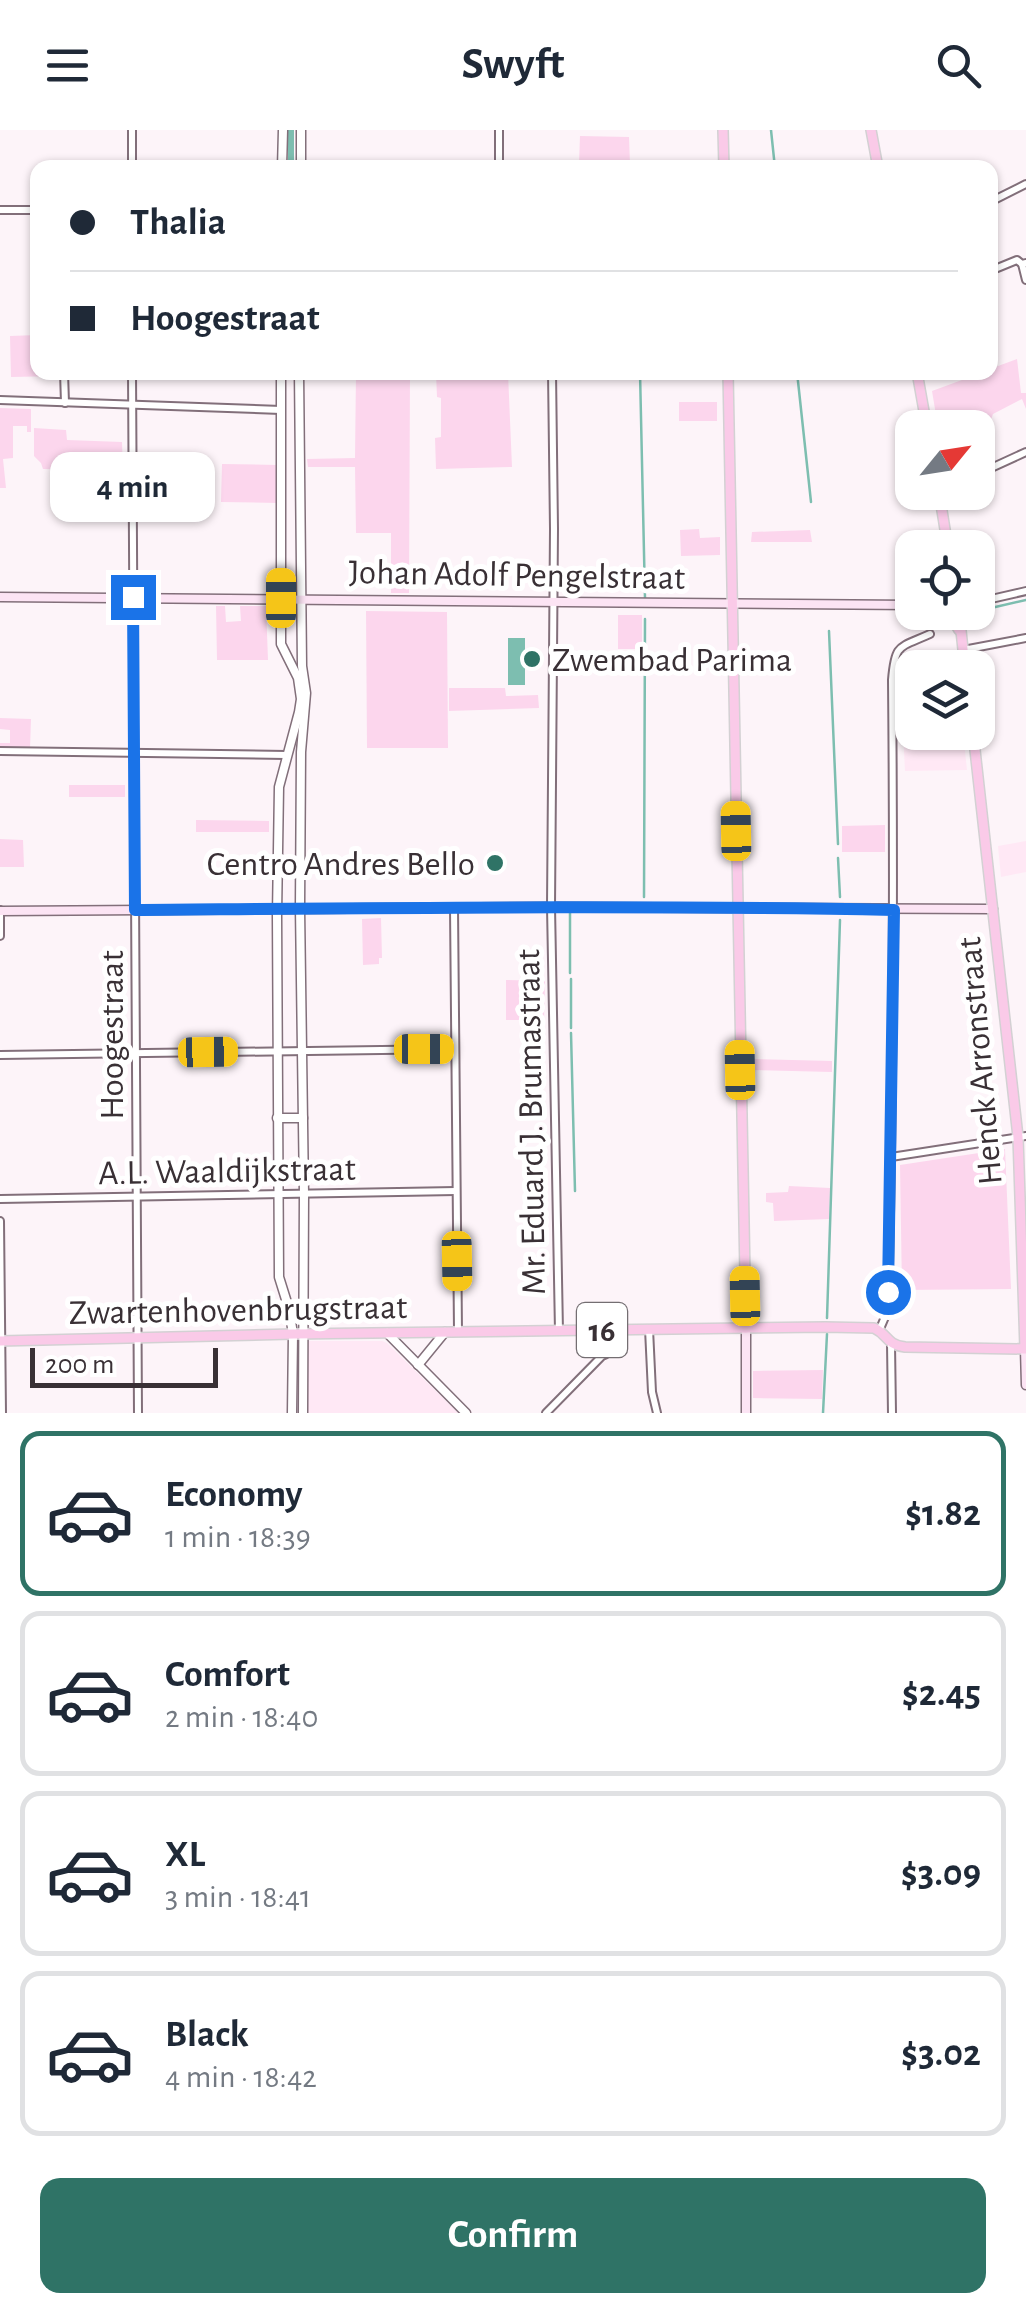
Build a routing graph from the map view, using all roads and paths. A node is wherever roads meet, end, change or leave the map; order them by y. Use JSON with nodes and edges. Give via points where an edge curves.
{"nodes":[{"id":1,"x":132,"y":130,"type":"edge"},
{"id":2,"x":283,"y":130,"type":"edge"},
{"id":3,"x":301,"y":130,"type":"edge"},
{"id":4,"x":499,"y":130,"type":"edge"},
{"id":5,"x":724,"y":130,"type":"edge"},
{"id":6,"x":871,"y":130,"type":"edge"},
{"id":7,"x":132,"y":160,"type":"edge"},
{"id":8,"x":282,"y":160,"type":"edge"},
{"id":9,"x":301,"y":160,"type":"edge"},
{"id":10,"x":499,"y":160,"type":"edge"},
{"id":11,"x":724,"y":160,"type":"edge"},
{"id":12,"x":877,"y":160,"type":"edge"},
{"id":13,"x":1026,"y":184,"type":"edge"},
{"id":14,"x":998,"y":198,"type":"edge"},
{"id":15,"x":0,"y":210,"type":"edge"},
{"id":16,"x":30,"y":210,"type":"edge"},
{"id":17,"x":1024,"y":264,"type":"edge"},
{"id":18,"x":998,"y":268,"type":"edge"},
{"id":19,"x":1026,"y":280,"type":"edge"},
{"id":20,"x":64,"y":380,"type":"edge"},
{"id":21,"x":132,"y":380,"type":"edge"},
{"id":22,"x":281,"y":380,"type":"edge"},
{"id":23,"x":299,"y":380,"type":"edge"},
{"id":24,"x":552,"y":380,"type":"edge"},
{"id":25,"x":728,"y":380,"type":"edge"},
{"id":26,"x":917,"y":380,"type":"edge"},
{"id":27,"x":0,"y":400,"type":"edge"},
{"id":28,"x":65,"y":403,"type":"junction"},
{"id":29,"x":132,"y":406,"type":"junction"},
{"id":30,"x":281,"y":410,"type":"junction"},
{"id":31,"x":923,"y":410,"type":"edge"},
{"id":32,"x":1026,"y":452,"type":"edge"},
{"id":33,"x":995,"y":466,"type":"edge"},
{"id":34,"x":299,"y":502,"type":"junction"},
{"id":35,"x":281,"y":514,"type":"junction"},
{"id":36,"x":1026,"y":591,"type":"edge"},
{"id":37,"x":0,"y":597,"type":"edge"},
{"id":38,"x":133,"y":597,"type":"junction"},
{"id":39,"x":281,"y":598,"type":"junction"},
{"id":40,"x":995,"y":598,"type":"edge"},
{"id":41,"x":301,"y":599,"type":"junction"},
{"id":42,"x":554,"y":604,"type":"junction"},
{"id":43,"x":732,"y":604,"type":"junction"},
{"id":44,"x":895,"y":606,"type":"edge"},
{"id":45,"x":958,"y":630,"type":"edge"},
{"id":46,"x":961,"y":630,"type":"edge"},
{"id":47,"x":930,"y":634,"type":"dead end"},
{"id":48,"x":962,"y":637,"type":"junction"},
{"id":49,"x":1026,"y":638,"type":"edge"},
{"id":50,"x":963,"y":650,"type":"joint"},
{"id":51,"x":299,"y":726,"type":"junction"},
{"id":52,"x":975,"y":750,"type":"edge"},
{"id":53,"x":0,"y":751,"type":"edge"},
{"id":54,"x":136,"y":753,"type":"junction"},
{"id":55,"x":286,"y":755,"type":"junction"},
{"id":56,"x":279,"y":787,"type":"junction"},
{"id":57,"x":302,"y":787,"type":"junction"},
{"id":58,"x":552,"y":907,"type":"junction"},
{"id":59,"x":737,"y":907,"type":"junction"},
{"id":60,"x":277,"y":908,"type":"junction"},
{"id":61,"x":300,"y":908,"type":"junction"},
{"id":62,"x":454,"y":908,"type":"junction"},
{"id":63,"x":993,"y":909,"type":"junction"},
{"id":64,"x":0,"y":910,"type":"edge"},
{"id":65,"x":135,"y":910,"type":"junction"},
{"id":66,"x":894,"y":910,"type":"junction"},
{"id":67,"x":0,"y":936,"type":"edge"},
{"id":68,"x":454,"y":1049,"type":"junction"},
{"id":69,"x":302,"y":1050,"type":"junction"},
{"id":70,"x":278,"y":1051,"type":"junction"},
{"id":71,"x":136,"y":1052,"type":"junction"},
{"id":72,"x":0,"y":1055,"type":"edge"},
{"id":73,"x":277,"y":1118,"type":"junction"},
{"id":74,"x":303,"y":1118,"type":"junction"},
{"id":75,"x":1022,"y":1136,"type":"edge"},
{"id":76,"x":891,"y":1157,"type":"junction"},
{"id":77,"x":456,"y":1190,"type":"junction"},
{"id":78,"x":278,"y":1194,"type":"junction"},
{"id":79,"x":304,"y":1194,"type":"junction"},
{"id":80,"x":137,"y":1196,"type":"junction"},
{"id":81,"x":0,"y":1198,"type":"edge"},
{"id":82,"x":0,"y":1221,"type":"edge"},
{"id":83,"x":279,"y":1276,"type":"junction"},
{"id":84,"x":304,"y":1278,"type":"junction"},
{"id":85,"x":1025,"y":1301,"type":"edge"},
{"id":86,"x":746,"y":1328,"type":"junction"},
{"id":87,"x":649,"y":1329,"type":"junction"},
{"id":88,"x":606,"y":1330,"type":"junction"},
{"id":89,"x":618,"y":1330,"type":"junction"},
{"id":90,"x":559,"y":1331,"type":"junction"},
{"id":91,"x":879,"y":1331,"type":"junction"},
{"id":92,"x":446,"y":1332,"type":"junction"},
{"id":93,"x":458,"y":1332,"type":"junction"},
{"id":94,"x":388,"y":1333,"type":"junction"},
{"id":95,"x":298,"y":1334,"type":"junction"},
{"id":96,"x":138,"y":1338,"type":"junction"},
{"id":97,"x":1,"y":1341,"type":"edge"},
{"id":98,"x":892,"y":1344,"type":"junction"},
{"id":99,"x":1026,"y":1348,"type":"edge"},
{"id":100,"x":602,"y":1356,"type":"junction"},
{"id":101,"x":418,"y":1365,"type":"junction"},
{"id":102,"x":1026,"y":1385,"type":"edge"},
{"id":103,"x":2,"y":1413,"type":"edge"},
{"id":104,"x":138,"y":1413,"type":"edge"},
{"id":105,"x":292,"y":1413,"type":"edge"},
{"id":106,"x":303,"y":1413,"type":"edge"},
{"id":107,"x":466,"y":1413,"type":"edge"},
{"id":108,"x":546,"y":1413,"type":"edge"},
{"id":109,"x":658,"y":1413,"type":"edge"},
{"id":110,"x":746,"y":1413,"type":"edge"},
{"id":111,"x":892,"y":1413,"type":"edge"}],
"edges":[{"from":1,"to":7,"type":"street"},
{"from":2,"to":8,"type":"street"},
{"from":3,"to":9,"type":"street"},
{"from":4,"to":10,"type":"street"},
{"from":5,"to":11,"type":"main road"},
{"from":6,"to":12,"type":"main road"},
{"from":13,"to":14,"type":"street"},
{"from":15,"to":16,"type":"street"},
{"from":17,"to":18,"type":"street","via":[[1016,260]]},
{"from":17,"to":19,"type":"street"},
{"from":20,"to":28,"type":"street"},
{"from":21,"to":29,"type":"street","name":"Hoogestraat"},
{"from":22,"to":30,"type":"street"},
{"from":23,"to":34,"type":"street"},
{"from":24,"to":42,"type":"street","name":"Mr. Eduard J. Brumastraat"},
{"from":25,"to":43,"type":"main road"},
{"from":26,"to":31,"type":"main road"},
{"from":27,"to":28,"type":"street"},
{"from":28,"to":29,"type":"street"},
{"from":29,"to":30,"type":"street"},
{"from":29,"to":38,"type":"street","name":"Hoogestraat"},
{"from":30,"to":35,"type":"street"},
{"from":32,"to":33,"type":"street"},
{"from":34,"to":35,"type":"street"},
{"from":34,"to":41,"type":"street"},
{"from":35,"to":39,"type":"street"},
{"from":36,"to":40,"type":"street"},
{"from":37,"to":38,"type":"main road","name":"Johan Adolf Pengelstraat"},
{"from":38,"to":39,"type":"main road","name":"Johan Adolf Pengelstraat"},
{"from":38,"to":54,"type":"street","name":"Hoogestraat"},
{"from":39,"to":41,"type":"main road","name":"Johan Adolf Pengelstraat"},
{"from":39,"to":51,"type":"street","via":[[281,644],[298,678]]},
{"from":41,"to":42,"type":"main road","name":"Johan Adolf Pengelstraat"},
{"from":41,"to":51,"type":"street","via":[[306,693]]},
{"from":42,"to":43,"type":"main road","name":"Johan Adolf Pengelstraat"},
{"from":42,"to":58,"type":"street","name":"Mr. Eduard J. Brumastraat"},
{"from":43,"to":44,"type":"main road","name":"Johan Adolf Pengelstraat"},
{"from":43,"to":59,"type":"main road"},
{"from":45,"to":48,"type":"main road"},
{"from":46,"to":48,"type":"main road"},
{"from":47,"to":66,"type":"street","via":[[899,648],[894,658]]},
{"from":48,"to":50,"type":"main road"},
{"from":49,"to":50,"type":"street"},
{"from":51,"to":55,"type":"street"},
{"from":51,"to":57,"type":"street"},
{"from":52,"to":63,"type":"main road","name":"Henck Arronstraat"},
{"from":53,"to":54,"type":"street"},
{"from":54,"to":55,"type":"street"},
{"from":54,"to":65,"type":"street","name":"Hoogestraat"},
{"from":55,"to":56,"type":"street"},
{"from":56,"to":57,"type":"street"},
{"from":56,"to":60,"type":"street"},
{"from":57,"to":61,"type":"street"},
{"from":58,"to":59,"type":"main road"},
{"from":58,"to":62,"type":"main road"},
{"from":58,"to":90,"type":"street","name":"Mr. Eduard J. Brumastraat"},
{"from":59,"to":66,"type":"main road"},
{"from":59,"to":86,"type":"main road"},
{"from":60,"to":61,"type":"main road"},
{"from":60,"to":65,"type":"main road"},
{"from":60,"to":70,"type":"street"},
{"from":61,"to":62,"type":"main road"},
{"from":61,"to":69,"type":"street"},
{"from":62,"to":68,"type":"street"},
{"from":63,"to":66,"type":"main road"},
{"from":63,"to":75,"type":"main road","name":"Henck Arronstraat"},
{"from":64,"to":65,"type":"main road"},
{"from":64,"to":67,"type":"street"},
{"from":65,"to":71,"type":"street","name":"Hoogestraat"},
{"from":66,"to":76,"type":"street"},
{"from":68,"to":69,"type":"street"},
{"from":68,"to":77,"type":"street"},
{"from":69,"to":70,"type":"street"},
{"from":69,"to":74,"type":"street"},
{"from":70,"to":71,"type":"street"},
{"from":70,"to":73,"type":"street"},
{"from":71,"to":72,"type":"street"},
{"from":71,"to":80,"type":"street","name":"Hoogestraat"},
{"from":73,"to":74,"type":"street"},
{"from":73,"to":78,"type":"street"},
{"from":74,"to":79,"type":"street"},
{"from":75,"to":76,"type":"street"},
{"from":75,"to":85,"type":"main road","name":"Henck Arronstraat"},
{"from":76,"to":91,"type":"street","via":[[888,1310]]},
{"from":77,"to":79,"type":"street","name":"A.L. Waaldijkstraat"},
{"from":77,"to":93,"type":"street"},
{"from":78,"to":79,"type":"street","name":"A.L. Waaldijkstraat"},
{"from":78,"to":80,"type":"street","name":"A.L. Waaldijkstraat"},
{"from":78,"to":83,"type":"street"},
{"from":79,"to":84,"type":"street"},
{"from":80,"to":81,"type":"street","name":"A.L. Waaldijkstraat"},
{"from":80,"to":96,"type":"street","name":"Hoogestraat"},
{"from":82,"to":97,"type":"street"},
{"from":83,"to":84,"type":"street"},
{"from":83,"to":95,"type":"street"},
{"from":84,"to":95,"type":"street"},
{"from":85,"to":99,"type":"main road","name":"Henck Arronstraat"},
{"from":86,"to":87,"type":"main road","name":"Zwartenhovenbrugstraat","number":"16"},
{"from":86,"to":91,"type":"main road","name":"Zwartenhovenbrugstraat","number":"16"},
{"from":86,"to":110,"type":"main road"},
{"from":87,"to":89,"type":"main road","name":"Zwartenhovenbrugstraat","number":"16"},
{"from":87,"to":109,"type":"street"},
{"from":88,"to":89,"type":"main road","name":"Zwartenhovenbrugstraat","number":"16"},
{"from":88,"to":90,"type":"main road","name":"Zwartenhovenbrugstraat","number":"16"},
{"from":88,"to":100,"type":"street"},
{"from":89,"to":100,"type":"street","via":[[612,1351]]},
{"from":90,"to":93,"type":"main road","name":"Zwartenhovenbrugstraat","number":"16"},
{"from":91,"to":98,"type":"main road"},
{"from":92,"to":93,"type":"main road","name":"Zwartenhovenbrugstraat","number":"16"},
{"from":92,"to":94,"type":"main road","name":"Zwartenhovenbrugstraat","number":"16"},
{"from":92,"to":101,"type":"street"},
{"from":94,"to":95,"type":"main road","name":"Zwartenhovenbrugstraat","number":"16"},
{"from":94,"to":101,"type":"street"},
{"from":95,"to":96,"type":"main road","name":"Zwartenhovenbrugstraat","number":"16"},
{"from":95,"to":105,"type":"street"},
{"from":95,"to":106,"type":"street"},
{"from":96,"to":97,"type":"main road","name":"Zwartenhovenbrugstraat","number":"16"},
{"from":96,"to":104,"type":"street","name":"Hoogestraat"},
{"from":97,"to":103,"type":"street"},
{"from":98,"to":99,"type":"main road"},
{"from":98,"to":111,"type":"street"},
{"from":99,"to":102,"type":"main road","name":"Henck Arronstraat"},
{"from":100,"to":108,"type":"street"},
{"from":101,"to":107,"type":"street"}]}
